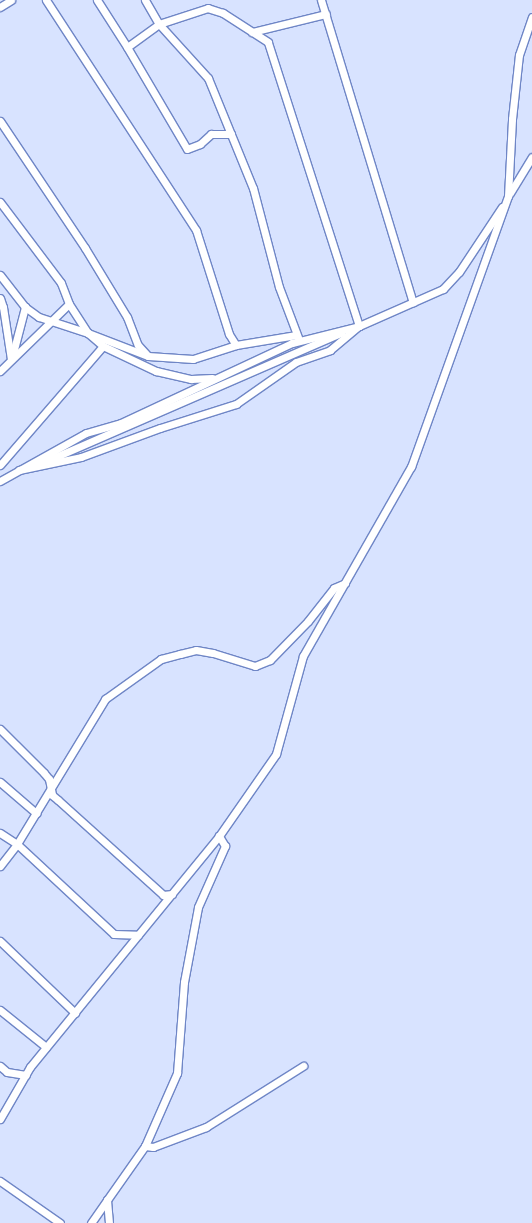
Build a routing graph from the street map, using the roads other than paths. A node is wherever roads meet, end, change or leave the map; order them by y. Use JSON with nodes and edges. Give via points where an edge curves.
{"nodes":[{"id":1,"x":11,"y":0,"type":"edge"},
{"id":2,"x":46,"y":0,"type":"edge"},
{"id":3,"x":97,"y":0,"type":"edge"},
{"id":4,"x":145,"y":0,"type":"edge"},
{"id":5,"x":322,"y":0,"type":"edge"},
{"id":6,"x":0,"y":7,"type":"edge"},
{"id":7,"x":326,"y":14,"type":"junction"},
{"id":8,"x":532,"y":17,"type":"edge"},
{"id":9,"x":159,"y":24,"type":"junction"},
{"id":10,"x":252,"y":32,"type":"junction"},
{"id":11,"x":127,"y":46,"type":"junction"},
{"id":12,"x":0,"y":121,"type":"edge"},
{"id":13,"x":231,"y":134,"type":"junction"},
{"id":14,"x":532,"y":157,"type":"edge"},
{"id":15,"x":508,"y":196,"type":"junction"},
{"id":16,"x":0,"y":202,"type":"edge"},
{"id":17,"x":0,"y":275,"type":"edge"},
{"id":18,"x":0,"y":298,"type":"edge"},
{"id":19,"x":416,"y":301,"type":"junction"},
{"id":20,"x":69,"y":304,"type":"junction"},
{"id":21,"x":25,"y":307,"type":"junction"},
{"id":22,"x":52,"y":320,"type":"junction"},
{"id":23,"x":359,"y":326,"type":"junction"},
{"id":24,"x":88,"y":333,"type":"junction"},
{"id":25,"x":297,"y":338,"type":"junction"},
{"id":26,"x":236,"y":345,"type":"junction"},
{"id":27,"x":103,"y":346,"type":"junction"},
{"id":28,"x":148,"y":356,"type":"junction"},
{"id":29,"x":11,"y":359,"type":"junction"},
{"id":30,"x":0,"y":371,"type":"edge"},
{"id":31,"x":215,"y":378,"type":"junction"},
{"id":32,"x":0,"y":465,"type":"edge"},
{"id":33,"x":34,"y":467,"type":"junction"},
{"id":34,"x":19,"y":470,"type":"junction"},
{"id":35,"x":0,"y":481,"type":"edge"},
{"id":36,"x":345,"y":583,"type":"junction"},
{"id":37,"x":0,"y":729,"type":"edge"},
{"id":38,"x":0,"y":782,"type":"edge"},
{"id":39,"x":51,"y":790,"type":"junction"},
{"id":40,"x":36,"y":813,"type":"junction"},
{"id":41,"x":0,"y":832,"type":"edge"},
{"id":42,"x":219,"y":836,"type":"junction"},
{"id":43,"x":3,"y":839,"type":"edge"},
{"id":44,"x":17,"y":844,"type":"junction"},
{"id":45,"x":0,"y":866,"type":"edge"},
{"id":46,"x":172,"y":894,"type":"junction"},
{"id":47,"x":138,"y":935,"type":"junction"},
{"id":48,"x":0,"y":942,"type":"edge"},
{"id":49,"x":0,"y":1010,"type":"edge"},
{"id":50,"x":75,"y":1013,"type":"junction"},
{"id":51,"x":46,"y":1047,"type":"junction"},
{"id":52,"x":0,"y":1066,"type":"edge"},
{"id":53,"x":303,"y":1066,"type":"dead end"},
{"id":54,"x":26,"y":1075,"type":"junction"},
{"id":55,"x":0,"y":1120,"type":"edge"},
{"id":56,"x":145,"y":1146,"type":"junction"},
{"id":57,"x":0,"y":1180,"type":"edge"},
{"id":58,"x":107,"y":1200,"type":"junction"},
{"id":59,"x":60,"y":1223,"type":"edge"},
{"id":60,"x":91,"y":1223,"type":"edge"},
{"id":61,"x":109,"y":1223,"type":"edge"}],
"edges":[{"from":1,"to":6,"type":"street"},
{"from":2,"to":26,"type":"street","via":[[196,230],[229,334]]},
{"from":3,"to":11,"type":"street"},
{"from":4,"to":9,"type":"street"},
{"from":5,"to":7,"type":"street"},
{"from":7,"to":10,"type":"street"},
{"from":7,"to":19,"type":"street"},
{"from":8,"to":15,"type":"street","via":[[519,55]]},
{"from":9,"to":10,"type":"street","via":[[208,8],[223,13]]},
{"from":9,"to":11,"type":"street"},
{"from":9,"to":13,"type":"street","via":[[208,78]]},
{"from":10,"to":23,"type":"street","via":[[268,42]]},
{"from":11,"to":13,"type":"street","via":[[187,149],[200,144],[211,134]]},
{"from":12,"to":28,"type":"street","via":[[81,241],[127,317],[138,345]]},
{"from":13,"to":25,"type":"street","via":[[253,188],[279,288]]},
{"from":14,"to":15,"type":"street"},
{"from":15,"to":19,"type":"street","via":[[459,272],[443,289]]},
{"from":15,"to":36,"type":"street","via":[[411,467]]},
{"from":16,"to":20,"type":"street","via":[[61,283]]},
{"from":17,"to":21,"type":"street"},
{"from":18,"to":29,"type":"street"},
{"from":19,"to":23,"type":"street"},
{"from":20,"to":22,"type":"street"},
{"from":20,"to":24,"type":"street"},
{"from":21,"to":22,"type":"street","via":[[39,317]]},
{"from":21,"to":29,"type":"street"},
{"from":22,"to":24,"type":"street"},
{"from":22,"to":29,"type":"street"},
{"from":23,"to":25,"type":"street"},
{"from":23,"to":33,"type":"street"},
{"from":23,"to":33,"type":"street","via":[[330,350],[296,362],[236,404],[81,457]]},
{"from":24,"to":27,"type":"street"},
{"from":24,"to":28,"type":"street"},
{"from":25,"to":26,"type":"street"},
{"from":25,"to":31,"type":"street"},
{"from":26,"to":28,"type":"street","via":[[192,359]]},
{"from":27,"to":31,"type":"street","via":[[156,371],[191,379]]},
{"from":27,"to":32,"type":"street"},
{"from":29,"to":30,"type":"street"},
{"from":31,"to":34,"type":"street","via":[[121,423],[86,433]]},
{"from":33,"to":34,"type":"street"},
{"from":34,"to":35,"type":"street"},
{"from":36,"to":39,"type":"street","via":[[334,588],[270,660],[255,666],[196,650],[160,660],[144,670],[106,699]]},
{"from":36,"to":42,"type":"street","via":[[303,656],[276,754]]},
{"from":37,"to":39,"type":"street","via":[[44,773]]},
{"from":38,"to":40,"type":"street"},
{"from":39,"to":40,"type":"street"},
{"from":39,"to":46,"type":"street","via":[[52,795],[149,884],[163,895]]},
{"from":40,"to":44,"type":"street"},
{"from":41,"to":43,"type":"street"},
{"from":42,"to":46,"type":"street"},
{"from":42,"to":56,"type":"street","via":[[225,846],[198,907],[184,982],[177,1073]]},
{"from":43,"to":44,"type":"street"},
{"from":44,"to":45,"type":"street"},
{"from":44,"to":47,"type":"street","via":[[114,934]]},
{"from":46,"to":47,"type":"street"},
{"from":47,"to":50,"type":"street"},
{"from":48,"to":50,"type":"street"},
{"from":49,"to":51,"type":"street"},
{"from":50,"to":51,"type":"street"},
{"from":51,"to":54,"type":"street"},
{"from":52,"to":54,"type":"street","via":[[7,1072]]},
{"from":53,"to":56,"type":"street","via":[[206,1127],[153,1147]]},
{"from":54,"to":55,"type":"street"},
{"from":56,"to":58,"type":"street"},
{"from":57,"to":59,"type":"street"},
{"from":58,"to":60,"type":"street"},
{"from":58,"to":61,"type":"street"}]}
